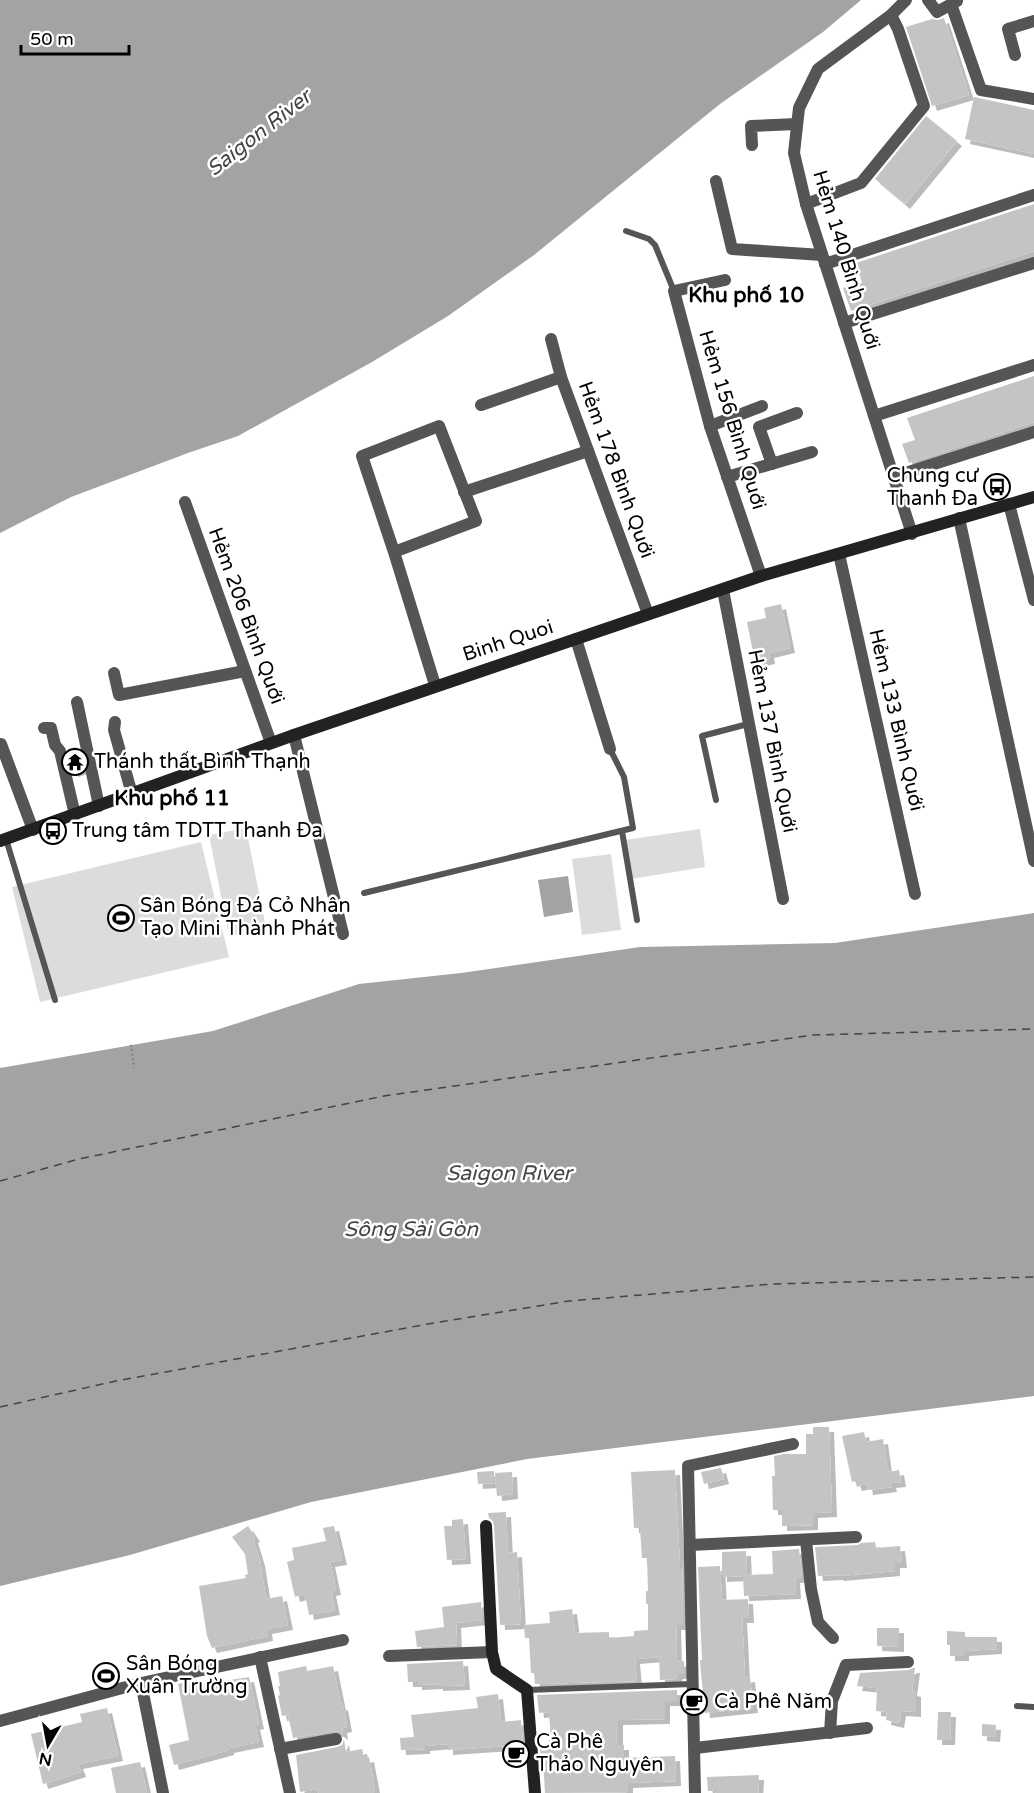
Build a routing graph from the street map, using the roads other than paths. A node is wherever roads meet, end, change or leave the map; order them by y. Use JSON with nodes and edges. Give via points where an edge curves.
{"nodes":[{"id":1,"x":906,"y":0,"type":"edge"},
{"id":2,"x":928,"y":0,"type":"edge"},
{"id":3,"x":955,"y":2,"type":"edge"},
{"id":4,"x":891,"y":15,"type":"junction"},
{"id":5,"x":1034,"y":21,"type":"edge"},
{"id":6,"x":1015,"y":55,"type":"dead end"},
{"id":7,"x":1034,"y":99,"type":"edge"},
{"id":8,"x":797,"y":124,"type":"junction"},
{"id":9,"x":752,"y":145,"type":"dead end"},
{"id":10,"x":716,"y":181,"type":"dead end"},
{"id":11,"x":1034,"y":195,"type":"edge"},
{"id":12,"x":806,"y":204,"type":"junction"},
{"id":13,"x":626,"y":231,"type":"dead end"},
{"id":14,"x":824,"y":260,"type":"junction"},
{"id":15,"x":1034,"y":263,"type":"edge"},
{"id":16,"x":725,"y":280,"type":"dead end"},
{"id":17,"x":674,"y":291,"type":"junction"},
{"id":18,"x":844,"y":323,"type":"junction"},
{"id":19,"x":550,"y":339,"type":"dead end"},
{"id":20,"x":1034,"y":365,"type":"edge"},
{"id":21,"x":561,"y":377,"type":"junction"},
{"id":22,"x":481,"y":405,"type":"dead end"},
{"id":23,"x":762,"y":406,"type":"dead end"},
{"id":24,"x":797,"y":413,"type":"dead end"},
{"id":25,"x":874,"y":416,"type":"junction"},
{"id":26,"x":710,"y":426,"type":"junction"},
{"id":27,"x":1034,"y":432,"type":"edge"},
{"id":28,"x":588,"y":451,"type":"junction"},
{"id":29,"x":812,"y":452,"type":"dead end"},
{"id":30,"x":772,"y":464,"type":"junction"},
{"id":31,"x":727,"y":477,"type":"junction"},
{"id":32,"x":893,"y":477,"type":"junction"},
{"id":33,"x":464,"y":492,"type":"junction"},
{"id":34,"x":1034,"y":497,"type":"edge"},
{"id":35,"x":184,"y":502,"type":"dead end"},
{"id":36,"x":1009,"y":504,"type":"junction"},
{"id":37,"x":959,"y":518,"type":"junction"},
{"id":38,"x":912,"y":534,"type":"junction"},
{"id":39,"x":394,"y":552,"type":"junction"},
{"id":40,"x":839,"y":554,"type":"junction"},
{"id":41,"x":761,"y":576,"type":"junction"},
{"id":42,"x":723,"y":590,"type":"junction"},
{"id":43,"x":1034,"y":600,"type":"edge"},
{"id":44,"x":648,"y":614,"type":"junction"},
{"id":45,"x":576,"y":639,"type":"junction"},
{"id":46,"x":245,"y":671,"type":"junction"},
{"id":47,"x":114,"y":673,"type":"dead end"},
{"id":48,"x":435,"y":686,"type":"junction"},
{"id":49,"x":77,"y":702,"type":"dead end"},
{"id":50,"x":115,"y":722,"type":"dead end"},
{"id":51,"x":749,"y":724,"type":"junction"},
{"id":52,"x":44,"y":728,"type":"dead end"},
{"id":53,"x":294,"y":735,"type":"junction"},
{"id":54,"x":271,"y":743,"type":"junction"},
{"id":55,"x":2,"y":744,"type":"dead end"},
{"id":56,"x":610,"y":749,"type":"joint"},
{"id":57,"x":132,"y":794,"type":"junction"},
{"id":58,"x":716,"y":800,"type":"dead end"},
{"id":59,"x":99,"y":806,"type":"junction"},
{"id":60,"x":75,"y":815,"type":"junction"},
{"id":61,"x":33,"y":830,"type":"junction"},
{"id":62,"x":621,"y":831,"type":"junction"},
{"id":63,"x":3,"y":840,"type":"edge"},
{"id":64,"x":1034,"y":861,"type":"edge"},
{"id":65,"x":364,"y":893,"type":"dead end"},
{"id":66,"x":915,"y":894,"type":"dead end"},
{"id":67,"x":783,"y":899,"type":"dead end"},
{"id":68,"x":637,"y":920,"type":"dead end"},
{"id":69,"x":343,"y":934,"type":"dead end"},
{"id":70,"x":55,"y":1000,"type":"dead end"},
{"id":71,"x":793,"y":1444,"type":"dead end"},
{"id":72,"x":486,"y":1526,"type":"dead end"},
{"id":73,"x":856,"y":1537,"type":"dead end"},
{"id":74,"x":806,"y":1540,"type":"junction"},
{"id":75,"x":690,"y":1545,"type":"junction"},
{"id":76,"x":833,"y":1638,"type":"dead end"},
{"id":77,"x":343,"y":1640,"type":"dead end"},
{"id":78,"x":492,"y":1652,"type":"junction"},
{"id":79,"x":389,"y":1656,"type":"dead end"},
{"id":80,"x":260,"y":1657,"type":"junction"},
{"id":81,"x":908,"y":1662,"type":"dead end"},
{"id":82,"x":141,"y":1683,"type":"junction"},
{"id":83,"x":693,"y":1684,"type":"junction"},
{"id":84,"x":527,"y":1690,"type":"junction"},
{"id":85,"x":1017,"y":1706,"type":"dead end"},
{"id":86,"x":1034,"y":1707,"type":"edge"},
{"id":87,"x":0,"y":1721,"type":"edge"},
{"id":88,"x":867,"y":1728,"type":"dead end"},
{"id":89,"x":830,"y":1733,"type":"junction"},
{"id":90,"x":336,"y":1739,"type":"dead end"},
{"id":91,"x":280,"y":1749,"type":"junction"},
{"id":92,"x":695,"y":1749,"type":"junction"},
{"id":93,"x":163,"y":1793,"type":"edge"},
{"id":94,"x":290,"y":1793,"type":"edge"},
{"id":95,"x":535,"y":1793,"type":"edge"},
{"id":96,"x":695,"y":1793,"type":"edge"}],
"edges":[{"from":1,"to":4,"type":"street","name":"Hẻm 140 Bình Quới"},
{"from":2,"to":3,"type":"street","via":[[937,12]]},
{"from":3,"to":7,"type":"street","via":[[981,90]]},
{"from":4,"to":8,"type":"street","name":"Hẻm 140 Bình Quới","via":[[818,69],[799,108]]},
{"from":4,"to":12,"type":"street","via":[[924,106],[861,183]]},
{"from":5,"to":6,"type":"street","via":[[1008,29]]},
{"from":8,"to":9,"type":"street","via":[[751,126]]},
{"from":8,"to":12,"type":"street","name":"Hẻm 140 Bình Quới","via":[[794,153]]},
{"from":10,"to":14,"type":"street","via":[[732,249]]},
{"from":11,"to":14,"type":"street"},
{"from":12,"to":14,"type":"street","name":"Hẻm 140 Bình Quới"},
{"from":13,"to":17,"type":"lane","via":[[655,245]]},
{"from":14,"to":18,"type":"street","name":"Hẻm 140 Bình Quới"},
{"from":15,"to":18,"type":"street"},
{"from":16,"to":17,"type":"street"},
{"from":17,"to":26,"type":"street","name":"Hẻm 156 Bình Quới"},
{"from":18,"to":25,"type":"street","name":"Hẻm 140 Bình Quới"},
{"from":19,"to":21,"type":"street","name":"Hẻm 178 Bình Quới"},
{"from":20,"to":25,"type":"street"},
{"from":21,"to":22,"type":"street"},
{"from":21,"to":28,"type":"street","name":"Hẻm 178 Bình Quới"},
{"from":23,"to":26,"type":"street"},
{"from":24,"to":30,"type":"street","via":[[759,427]]},
{"from":25,"to":32,"type":"street","name":"Hẻm 140 Bình Quới"},
{"from":26,"to":31,"type":"street","name":"Hẻm 156 Bình Quới"},
{"from":27,"to":32,"type":"street"},
{"from":28,"to":33,"type":"street"},
{"from":28,"to":44,"type":"street","name":"Hẻm 178 Bình Quới"},
{"from":29,"to":30,"type":"street"},
{"from":30,"to":31,"type":"street"},
{"from":31,"to":41,"type":"street","name":"Hẻm 156 Bình Quới"},
{"from":32,"to":38,"type":"street","name":"Hẻm 140 Bình Quới"},
{"from":33,"to":39,"type":"street","via":[[476,521]]},
{"from":33,"to":39,"type":"street","via":[[439,426],[362,456]]},
{"from":34,"to":36,"type":"main road","name":"Binh Quoi"},
{"from":35,"to":46,"type":"street","name":"Hẻm 206 Bình Quới"},
{"from":36,"to":37,"type":"main road","name":"Binh Quoi"},
{"from":36,"to":43,"type":"street"},
{"from":37,"to":38,"type":"main road","name":"Binh Quoi"},
{"from":37,"to":64,"type":"street"},
{"from":38,"to":40,"type":"main road","name":"Binh Quoi"},
{"from":39,"to":48,"type":"street"},
{"from":40,"to":41,"type":"main road","name":"Binh Quoi"},
{"from":40,"to":66,"type":"street","name":"Hẻm 133 Bình Quới"},
{"from":41,"to":42,"type":"main road","name":"Binh Quoi"},
{"from":42,"to":44,"type":"main road","name":"Binh Quoi"},
{"from":42,"to":51,"type":"street","name":"Hẻm 137 Bình Quới"},
{"from":44,"to":45,"type":"main road","name":"Binh Quoi"},
{"from":45,"to":48,"type":"main road","name":"Binh Quoi"},
{"from":45,"to":56,"type":"street"},
{"from":46,"to":47,"type":"street","via":[[119,695]]},
{"from":46,"to":54,"type":"street","name":"Hẻm 206 Bình Quới"},
{"from":48,"to":53,"type":"main road","name":"Binh Quoi"},
{"from":49,"to":59,"type":"street"},
{"from":50,"to":57,"type":"street"},
{"from":51,"to":58,"type":"lane","via":[[702,736]]},
{"from":51,"to":67,"type":"street","name":"Hẻm 137 Bình Quới"},
{"from":52,"to":60,"type":"street","via":[[51,728],[60,751]]},
{"from":53,"to":54,"type":"main road","name":"Binh Quoi"},
{"from":53,"to":69,"type":"street"},
{"from":54,"to":57,"type":"main road","name":"Binh Quoi"},
{"from":55,"to":61,"type":"street"},
{"from":56,"to":62,"type":"lane","via":[[624,777],[633,828]]},
{"from":57,"to":59,"type":"main road","name":"Binh Quoi"},
{"from":59,"to":60,"type":"main road","name":"Binh Quoi"},
{"from":60,"to":61,"type":"main road","name":"Binh Quoi"},
{"from":61,"to":63,"type":"main road","name":"Binh Quoi"},
{"from":62,"to":65,"type":"lane"},
{"from":62,"to":68,"type":"lane"},
{"from":63,"to":70,"type":"lane"},
{"from":71,"to":75,"type":"street","via":[[688,1466]]},
{"from":72,"to":78,"type":"main road"},
{"from":73,"to":74,"type":"street"},
{"from":74,"to":75,"type":"street"},
{"from":74,"to":76,"type":"street","via":[[818,1622]]},
{"from":75,"to":83,"type":"street"},
{"from":77,"to":80,"type":"street"},
{"from":78,"to":79,"type":"street"},
{"from":78,"to":84,"type":"main road","via":[[496,1669]]},
{"from":80,"to":82,"type":"street"},
{"from":80,"to":91,"type":"street"},
{"from":81,"to":89,"type":"street","via":[[846,1665],[832,1701]]},
{"from":82,"to":87,"type":"street"},
{"from":82,"to":93,"type":"street"},
{"from":83,"to":84,"type":"lane"},
{"from":83,"to":92,"type":"street"},
{"from":84,"to":95,"type":"main road"},
{"from":85,"to":86,"type":"lane"},
{"from":88,"to":89,"type":"street"},
{"from":89,"to":92,"type":"street"},
{"from":90,"to":91,"type":"street"},
{"from":91,"to":94,"type":"street"},
{"from":92,"to":96,"type":"street"}]}
